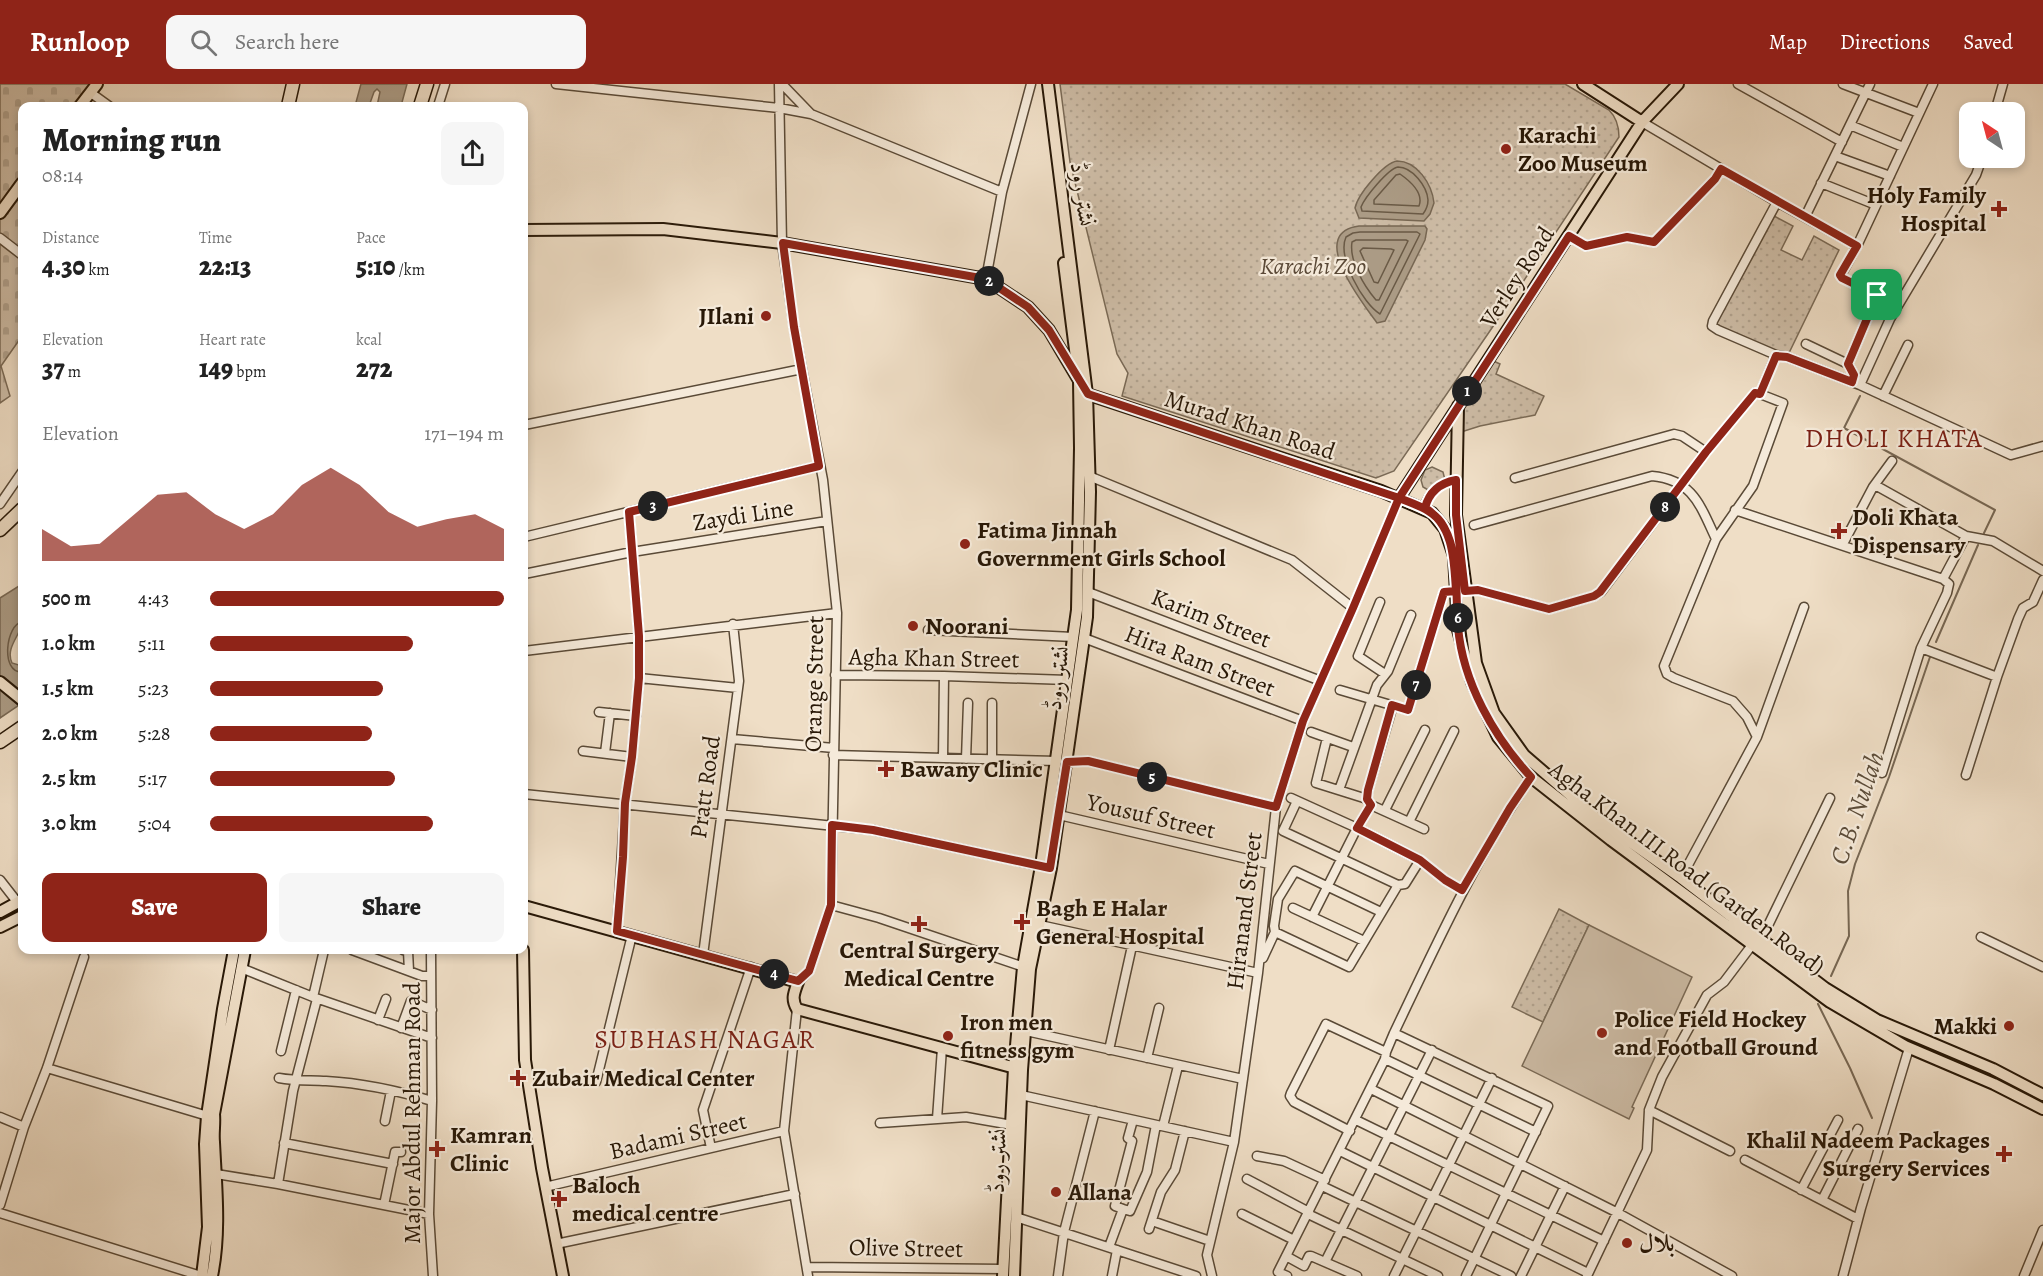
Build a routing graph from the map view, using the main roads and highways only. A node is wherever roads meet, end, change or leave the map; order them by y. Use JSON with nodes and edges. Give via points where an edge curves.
{"nodes":[{"id":1,"x":293,"y":84,"type":"edge"},
{"id":2,"x":428,"y":84,"type":"edge"},
{"id":3,"x":1043,"y":84,"type":"edge"},
{"id":4,"x":1048,"y":84,"type":"edge"},
{"id":5,"x":1583,"y":84,"type":"edge"},
{"id":6,"x":1678,"y":84,"type":"edge"},
{"id":7,"x":94,"y":88,"type":"edge"},
{"id":8,"x":83,"y":102,"type":"edge"},
{"id":9,"x":289,"y":102,"type":"edge"},
{"id":10,"x":421,"y":102,"type":"edge"},
{"id":11,"x":1642,"y":122,"type":"junction"},
{"id":12,"x":18,"y":188,"type":"edge"},
{"id":13,"x":0,"y":213,"type":"edge"},
{"id":14,"x":528,"y":230,"type":"edge"},
{"id":15,"x":1078,"y":381,"type":"junction"},
{"id":16,"x":1088,"y":394,"type":"junction"},
{"id":17,"x":1458,"y":406,"type":"junction"},
{"id":18,"x":1399,"y":498,"type":"junction"},
{"id":19,"x":18,"y":513,"type":"edge"},
{"id":20,"x":0,"y":530,"type":"edge"},
{"id":21,"x":1461,"y":591,"type":"junction"},
{"id":22,"x":1079,"y":638,"type":"junction"},
{"id":23,"x":0,"y":682,"type":"edge"},
{"id":24,"x":18,"y":697,"type":"edge"},
{"id":25,"x":18,"y":730,"type":"edge"},
{"id":26,"x":0,"y":742,"type":"edge"},
{"id":27,"x":1062,"y":761,"type":"junction"},
{"id":28,"x":1046,"y":867,"type":"junction"},
{"id":29,"x":18,"y":903,"type":"edge"},
{"id":30,"x":528,"y":907,"type":"edge"},
{"id":31,"x":0,"y":912,"type":"edge"},
{"id":32,"x":18,"y":918,"type":"edge"},
{"id":33,"x":0,"y":927,"type":"edge"},
{"id":34,"x":1756,"y":942,"type":"junction"},
{"id":35,"x":233,"y":954,"type":"edge"},
{"id":36,"x":243,"y":954,"type":"edge"},
{"id":37,"x":523,"y":954,"type":"edge"},
{"id":38,"x":1026,"y":968,"type":"junction"},
{"id":39,"x":1018,"y":1069,"type":"junction"},
{"id":40,"x":2043,"y":1095,"type":"edge"},
{"id":41,"x":2043,"y":1109,"type":"edge"},
{"id":42,"x":211,"y":1117,"type":"junction"},
{"id":43,"x":211,"y":1173,"type":"junction"},
{"id":44,"x":1003,"y":1272,"type":"edge"},
{"id":45,"x":202,"y":1276,"type":"edge"},
{"id":46,"x":212,"y":1276,"type":"edge"},
{"id":47,"x":563,"y":1276,"type":"edge"},
{"id":48,"x":1014,"y":1276,"type":"edge"}],
"edges":[{"from":1,"to":9,"type":"highway"},
{"from":2,"to":10,"type":"highway"},
{"from":3,"to":15,"type":"main road","name":"نشتر روڈ"},
{"from":4,"to":16,"type":"main road","name":"نشتر روڈ"},
{"from":5,"to":11,"type":"main road"},
{"from":6,"to":11,"type":"main road","name":"Verley Road"},
{"from":7,"to":8,"type":"main road"},
{"from":11,"to":17,"type":"main road","name":"Verley Road"},
{"from":12,"to":13,"type":"main road"},
{"from":14,"to":15,"type":"main road","via":[[663,229],[783,243],[986,279],[1028,307],[1049,330]]},
{"from":15,"to":16,"type":"main road"},
{"from":15,"to":22,"type":"main road","name":"نشتر روڈ"},
{"from":16,"to":18,"type":"main road","name":"Murad Khan Road"},
{"from":16,"to":22,"type":"main road","name":"نشتر روڈ","via":[[1088,592]]},
{"from":17,"to":18,"type":"main road","name":"Verley Road"},
{"from":17,"to":21,"type":"main road","name":"Agha Khan III Road (Garden Road)","via":[[1456,515]]},
{"from":18,"to":21,"type":"main road","name":"Agha Khan III Road (Garden Road)","via":[[1425,508],[1440,520],[1454,556]]},
{"from":19,"to":20,"type":"highway"},
{"from":21,"to":34,"type":"main road","name":"Agha Khan III Road (Garden Road)","via":[[1476,663],[1494,713],[1524,755],[1598,819],[1681,878]]},
{"from":21,"to":34,"type":"main road","name":"Agha Khan III Road (Garden Road)","via":[[1458,630],[1479,699],[1498,737],[1531,777]]},
{"from":22,"to":27,"type":"main road","name":"نشتر روڈ"},
{"from":22,"to":27,"type":"main road","name":"نشتر روڈ","via":[[1068,680]]},
{"from":23,"to":24,"type":"main road"},
{"from":25,"to":26,"type":"highway"},
{"from":27,"to":28,"type":"main road","name":"نشتر روڈ"},
{"from":27,"to":28,"type":"main road","name":"نشتر روڈ","via":[[1059,815]]},
{"from":28,"to":38,"type":"main road","name":"نشتر روڈ"},
{"from":28,"to":38,"type":"main road","name":"نشتر روڈ","via":[[1040,925]]},
{"from":29,"to":31,"type":"main road"},
{"from":30,"to":39,"type":"main road","via":[[798,981],[793,995],[798,1009]]},
{"from":32,"to":33,"type":"main road"},
{"from":34,"to":40,"type":"main road","name":"Agha Khan III Road (Garden Road)","via":[[1877,1020],[1993,1069]]},
{"from":34,"to":41,"type":"main road","name":"Agha Khan III Road (Garden Road)","via":[[1830,1002],[1909,1048]]},
{"from":35,"to":42,"type":"main road"},
{"from":36,"to":42,"type":"main road"},
{"from":37,"to":47,"type":"main road","via":[[525,1060]]},
{"from":38,"to":39,"type":"main road","name":"نشتر روڈ"},
{"from":38,"to":39,"type":"main road","name":"نشتر روڈ","via":[[1026,1031]]},
{"from":39,"to":44,"type":"main road","name":"نشتر روڈ"},
{"from":39,"to":48,"type":"main road","name":"نشتر روڈ","via":[[1021,1095]]},
{"from":42,"to":43,"type":"main road"},
{"from":43,"to":45,"type":"main road"},
{"from":43,"to":46,"type":"main road","via":[[217,1231]]}]}
